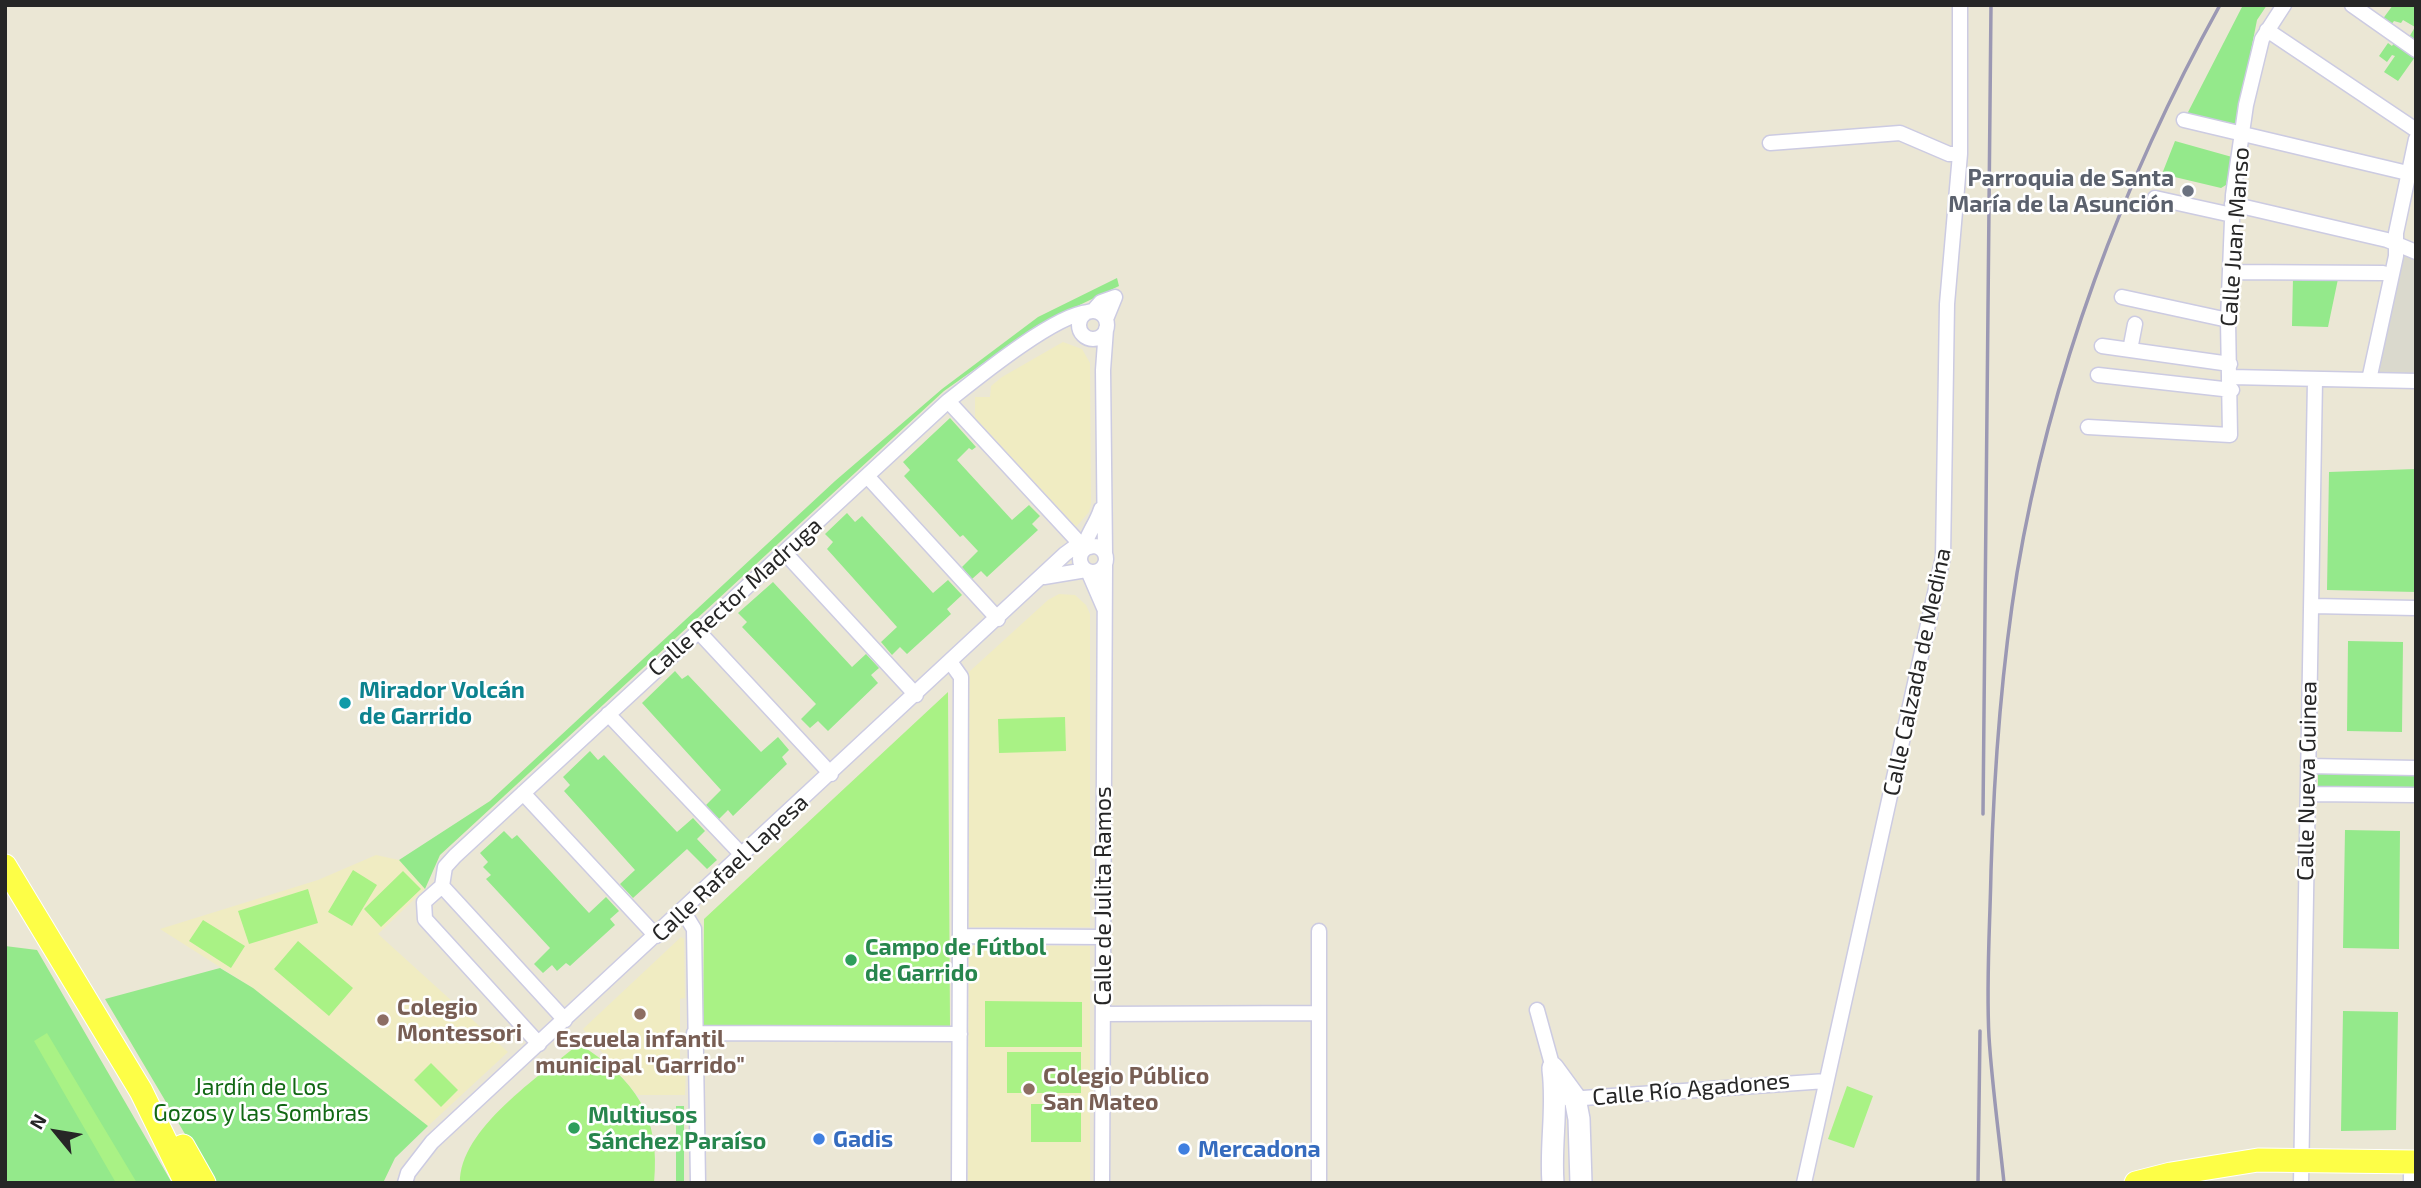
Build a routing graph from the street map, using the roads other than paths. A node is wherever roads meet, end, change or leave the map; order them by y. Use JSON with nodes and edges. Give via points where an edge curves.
{"nodes":[{"id":1,"x":1961,"y":5,"type":"edge"},
{"id":2,"x":2284,"y":5,"type":"edge"},
{"id":3,"x":2351,"y":5,"type":"edge"},
{"id":4,"x":2267,"y":30,"type":"junction"},
{"id":5,"x":2416,"y":50,"type":"edge"},
{"id":6,"x":2184,"y":120,"type":"dead end"},
{"id":7,"x":2416,"y":130,"type":"edge"},
{"id":8,"x":2241,"y":135,"type":"junction"},
{"id":9,"x":2416,"y":139,"type":"edge"},
{"id":10,"x":1770,"y":143,"type":"dead end"},
{"id":11,"x":1960,"y":153,"type":"junction"},
{"id":12,"x":2412,"y":174,"type":"edge"},
{"id":13,"x":2155,"y":198,"type":"dead end"},
{"id":14,"x":2232,"y":210,"type":"junction"},
{"id":15,"x":2396,"y":245,"type":"junction"},
{"id":16,"x":2416,"y":252,"type":"edge"},
{"id":17,"x":2231,"y":272,"type":"junction"},
{"id":18,"x":2383,"y":273,"type":"dead end"},
{"id":19,"x":2122,"y":297,"type":"dead end"},
{"id":20,"x":2228,"y":320,"type":"junction"},
{"id":21,"x":1097,"y":322,"type":"junction"},
{"id":22,"x":2135,"y":324,"type":"dead end"},
{"id":23,"x":1051,"y":329,"type":"junction"},
{"id":24,"x":2102,"y":346,"type":"dead end"},
{"id":25,"x":2130,"y":350,"type":"junction"},
{"id":26,"x":2098,"y":375,"type":"dead end"},
{"id":27,"x":2231,"y":377,"type":"junction"},
{"id":28,"x":2315,"y":380,"type":"junction"},
{"id":29,"x":2369,"y":380,"type":"junction"},
{"id":30,"x":2416,"y":381,"type":"edge"},
{"id":31,"x":948,"y":401,"type":"junction"},
{"id":32,"x":2088,"y":427,"type":"dead end"},
{"id":33,"x":867,"y":476,"type":"junction"},
{"id":34,"x":1104,"y":501,"type":"junction"},
{"id":35,"x":1085,"y":548,"type":"junction"},
{"id":36,"x":785,"y":553,"type":"junction"},
{"id":37,"x":1105,"y":559,"type":"junction"},
{"id":38,"x":1087,"y":570,"type":"junction"},
{"id":39,"x":1044,"y":577,"type":"junction"},
{"id":40,"x":2312,"y":606,"type":"junction"},
{"id":41,"x":1104,"y":608,"type":"junction"},
{"id":42,"x":2416,"y":608,"type":"edge"},
{"id":43,"x":998,"y":619,"type":"junction"},
{"id":44,"x":698,"y":631,"type":"junction"},
{"id":45,"x":951,"y":663,"type":"junction"},
{"id":46,"x":916,"y":695,"type":"junction"},
{"id":47,"x":608,"y":714,"type":"junction"},
{"id":48,"x":2308,"y":766,"type":"junction"},
{"id":49,"x":2416,"y":768,"type":"edge"},
{"id":50,"x":831,"y":774,"type":"junction"},
{"id":51,"x":523,"y":793,"type":"junction"},
{"id":52,"x":2308,"y":794,"type":"junction"},
{"id":53,"x":2416,"y":795,"type":"edge"},
{"id":54,"x":743,"y":856,"type":"junction"},
{"id":55,"x":5,"y":866,"type":"edge"},
{"id":56,"x":442,"y":886,"type":"junction"},
{"id":57,"x":683,"y":911,"type":"junction"},
{"id":58,"x":1319,"y":931,"type":"dead end"},
{"id":59,"x":656,"y":936,"type":"junction"},
{"id":60,"x":960,"y":936,"type":"junction"},
{"id":61,"x":1103,"y":937,"type":"junction"},
{"id":62,"x":1537,"y":1010,"type":"dead end"},
{"id":63,"x":1319,"y":1013,"type":"junction"},
{"id":64,"x":1103,"y":1014,"type":"junction"},
{"id":65,"x":565,"y":1020,"type":"junction"},
{"id":66,"x":694,"y":1033,"type":"junction"},
{"id":67,"x":960,"y":1034,"type":"junction"},
{"id":68,"x":540,"y":1044,"type":"junction"},
{"id":69,"x":1553,"y":1068,"type":"joint"},
{"id":70,"x":1826,"y":1081,"type":"junction"},
{"id":71,"x":141,"y":1091,"type":"junction"},
{"id":72,"x":1566,"y":1099,"type":"junction"},
{"id":73,"x":418,"y":1160,"type":"junction"},
{"id":74,"x":2301,"y":1172,"type":"edge"},
{"id":75,"x":2414,"y":1174,"type":"edge"},
{"id":76,"x":186,"y":1183,"type":"edge"},
{"id":77,"x":202,"y":1183,"type":"edge"},
{"id":78,"x":405,"y":1183,"type":"edge"},
{"id":79,"x":416,"y":1183,"type":"edge"},
{"id":80,"x":698,"y":1183,"type":"edge"},
{"id":81,"x":960,"y":1183,"type":"edge"},
{"id":82,"x":1102,"y":1183,"type":"edge"},
{"id":83,"x":1319,"y":1183,"type":"edge"},
{"id":84,"x":1553,"y":1183,"type":"edge"},
{"id":85,"x":1581,"y":1183,"type":"edge"},
{"id":86,"x":1804,"y":1183,"type":"edge"},
{"id":87,"x":2136,"y":1183,"type":"edge"},
{"id":88,"x":2202,"y":1183,"type":"edge"}],
"edges":[{"from":1,"to":11,"type":"street","name":"Calle Calzada de Medina"},
{"from":2,"to":4,"type":"street","name":"Calle Juan Manso"},
{"from":3,"to":5,"type":"street"},
{"from":4,"to":7,"type":"street"},
{"from":4,"to":8,"type":"street","name":"Calle Juan Manso"},
{"from":6,"to":8,"type":"street"},
{"from":8,"to":12,"type":"street"},
{"from":8,"to":14,"type":"street","name":"Calle Juan Manso"},
{"from":9,"to":12,"type":"street"},
{"from":10,"to":11,"type":"street","via":[[1900,133],[1949,154]]},
{"from":11,"to":70,"type":"street","name":"Calle Calzada de Medina","via":[[1947,304],[1943,557]]},
{"from":12,"to":15,"type":"street"},
{"from":13,"to":14,"type":"street"},
{"from":14,"to":15,"type":"street"},
{"from":14,"to":17,"type":"street","name":"Calle Juan Manso"},
{"from":15,"to":16,"type":"street"},
{"from":15,"to":29,"type":"street"},
{"from":17,"to":18,"type":"street"},
{"from":17,"to":20,"type":"street","name":"Calle Juan Manso"},
{"from":19,"to":20,"type":"street"},
{"from":20,"to":27,"type":"street","name":"Calle Juan Manso"},
{"from":21,"to":23,"type":"street","name":"Calle Rector Madruga","via":[[1074,313]]},
{"from":21,"to":23,"type":"street","via":[[1081,319],[1081,331]]},
{"from":21,"to":34,"type":"street","name":"Calle de Julita Ramos","via":[[1104,356]]},
{"from":22,"to":25,"type":"street"},
{"from":23,"to":31,"type":"street","name":"Calle Rector Madruga"},
{"from":24,"to":25,"type":"street"},
{"from":25,"to":27,"type":"street"},
{"from":26,"to":27,"type":"street"},
{"from":27,"to":28,"type":"street"},
{"from":27,"to":32,"type":"street","name":"Calle Juan Manso","via":[[2230,435]]},
{"from":28,"to":29,"type":"street"},
{"from":28,"to":40,"type":"street","name":"Calle Nueva Guinea"},
{"from":29,"to":30,"type":"street"},
{"from":31,"to":33,"type":"street","name":"Calle Rector Madruga"},
{"from":31,"to":35,"type":"street"},
{"from":33,"to":36,"type":"street","name":"Calle Rector Madruga"},
{"from":33,"to":43,"type":"street"},
{"from":34,"to":35,"type":"street","name":"Calle de Julita Ramos"},
{"from":34,"to":37,"type":"street","name":"Calle de Julita Ramos"},
{"from":35,"to":37,"type":"street","via":[[1100,548]]},
{"from":35,"to":38,"type":"street","via":[[1081,564]]},
{"from":35,"to":39,"type":"street","name":"Calle Rafael Lapesa","via":[[1065,554]]},
{"from":36,"to":44,"type":"street","name":"Calle Rector Madruga"},
{"from":36,"to":46,"type":"street"},
{"from":37,"to":38,"type":"street","via":[[1101,570]]},
{"from":37,"to":41,"type":"street","name":"Calle de Julita Ramos"},
{"from":38,"to":39,"type":"street"},
{"from":38,"to":41,"type":"street","name":"Calle de Julita Ramos"},
{"from":39,"to":43,"type":"street","name":"Calle Rafael Lapesa"},
{"from":40,"to":42,"type":"street"},
{"from":40,"to":48,"type":"street","name":"Calle Nueva Guinea"},
{"from":41,"to":61,"type":"street","name":"Calle de Julita Ramos"},
{"from":43,"to":45,"type":"street","name":"Calle Rafael Lapesa"},
{"from":44,"to":47,"type":"street","name":"Calle Rector Madruga"},
{"from":44,"to":50,"type":"street"},
{"from":45,"to":46,"type":"street","name":"Calle Rafael Lapesa"},
{"from":45,"to":60,"type":"street","via":[[961,677]]},
{"from":46,"to":50,"type":"street","name":"Calle Rafael Lapesa"},
{"from":47,"to":51,"type":"street","name":"Calle Rector Madruga"},
{"from":47,"to":54,"type":"street"},
{"from":48,"to":49,"type":"street"},
{"from":48,"to":52,"type":"street","name":"Calle Nueva Guinea"},
{"from":50,"to":54,"type":"street","name":"Calle Rafael Lapesa"},
{"from":51,"to":56,"type":"street","name":"Calle Rector Madruga","via":[[448,863]]},
{"from":51,"to":59,"type":"street"},
{"from":52,"to":53,"type":"street"},
{"from":52,"to":74,"type":"street","name":"Calle Nueva Guinea"},
{"from":54,"to":57,"type":"street","name":"Calle Rafael Lapesa"},
{"from":55,"to":71,"type":"main road"},
{"from":56,"to":65,"type":"street"},
{"from":56,"to":68,"type":"street","name":"Calle Rector Madruga","via":[[424,902],[425,919]]},
{"from":57,"to":59,"type":"street","name":"Calle Rafael Lapesa"},
{"from":57,"to":66,"type":"street","via":[[694,929]]},
{"from":58,"to":63,"type":"street"},
{"from":59,"to":65,"type":"street","name":"Calle Rafael Lapesa"},
{"from":60,"to":61,"type":"street"},
{"from":60,"to":67,"type":"street"},
{"from":61,"to":64,"type":"street","name":"Calle de Julita Ramos"},
{"from":62,"to":69,"type":"street"},
{"from":63,"to":64,"type":"street"},
{"from":63,"to":83,"type":"street"},
{"from":64,"to":82,"type":"street","name":"Calle de Julita Ramos"},
{"from":65,"to":68,"type":"street","name":"Calle Rafael Lapesa"},
{"from":66,"to":67,"type":"street"},
{"from":66,"to":80,"type":"street"},
{"from":67,"to":81,"type":"street"},
{"from":68,"to":73,"type":"street","name":"Calle Rafael Lapesa"},
{"from":69,"to":72,"type":"main road"},
{"from":70,"to":72,"type":"street","name":"Calle Río Agadones"},
{"from":70,"to":86,"type":"street","name":"Calle Calzada de Medina"},
{"from":71,"to":76,"type":"main road"},
{"from":71,"to":77,"type":"main road"},
{"from":72,"to":84,"type":"main road","via":[[1552,1123]]},
{"from":72,"to":85,"type":"main road","via":[[1579,1119]]},
{"from":73,"to":78,"type":"street","name":"Calle Rafael Lapesa"},
{"from":73,"to":79,"type":"street"},
{"from":74,"to":75,"type":"main road"},
{"from":74,"to":87,"type":"main road","via":[[2245,1162]]},
{"from":74,"to":88,"type":"main road"}]}
